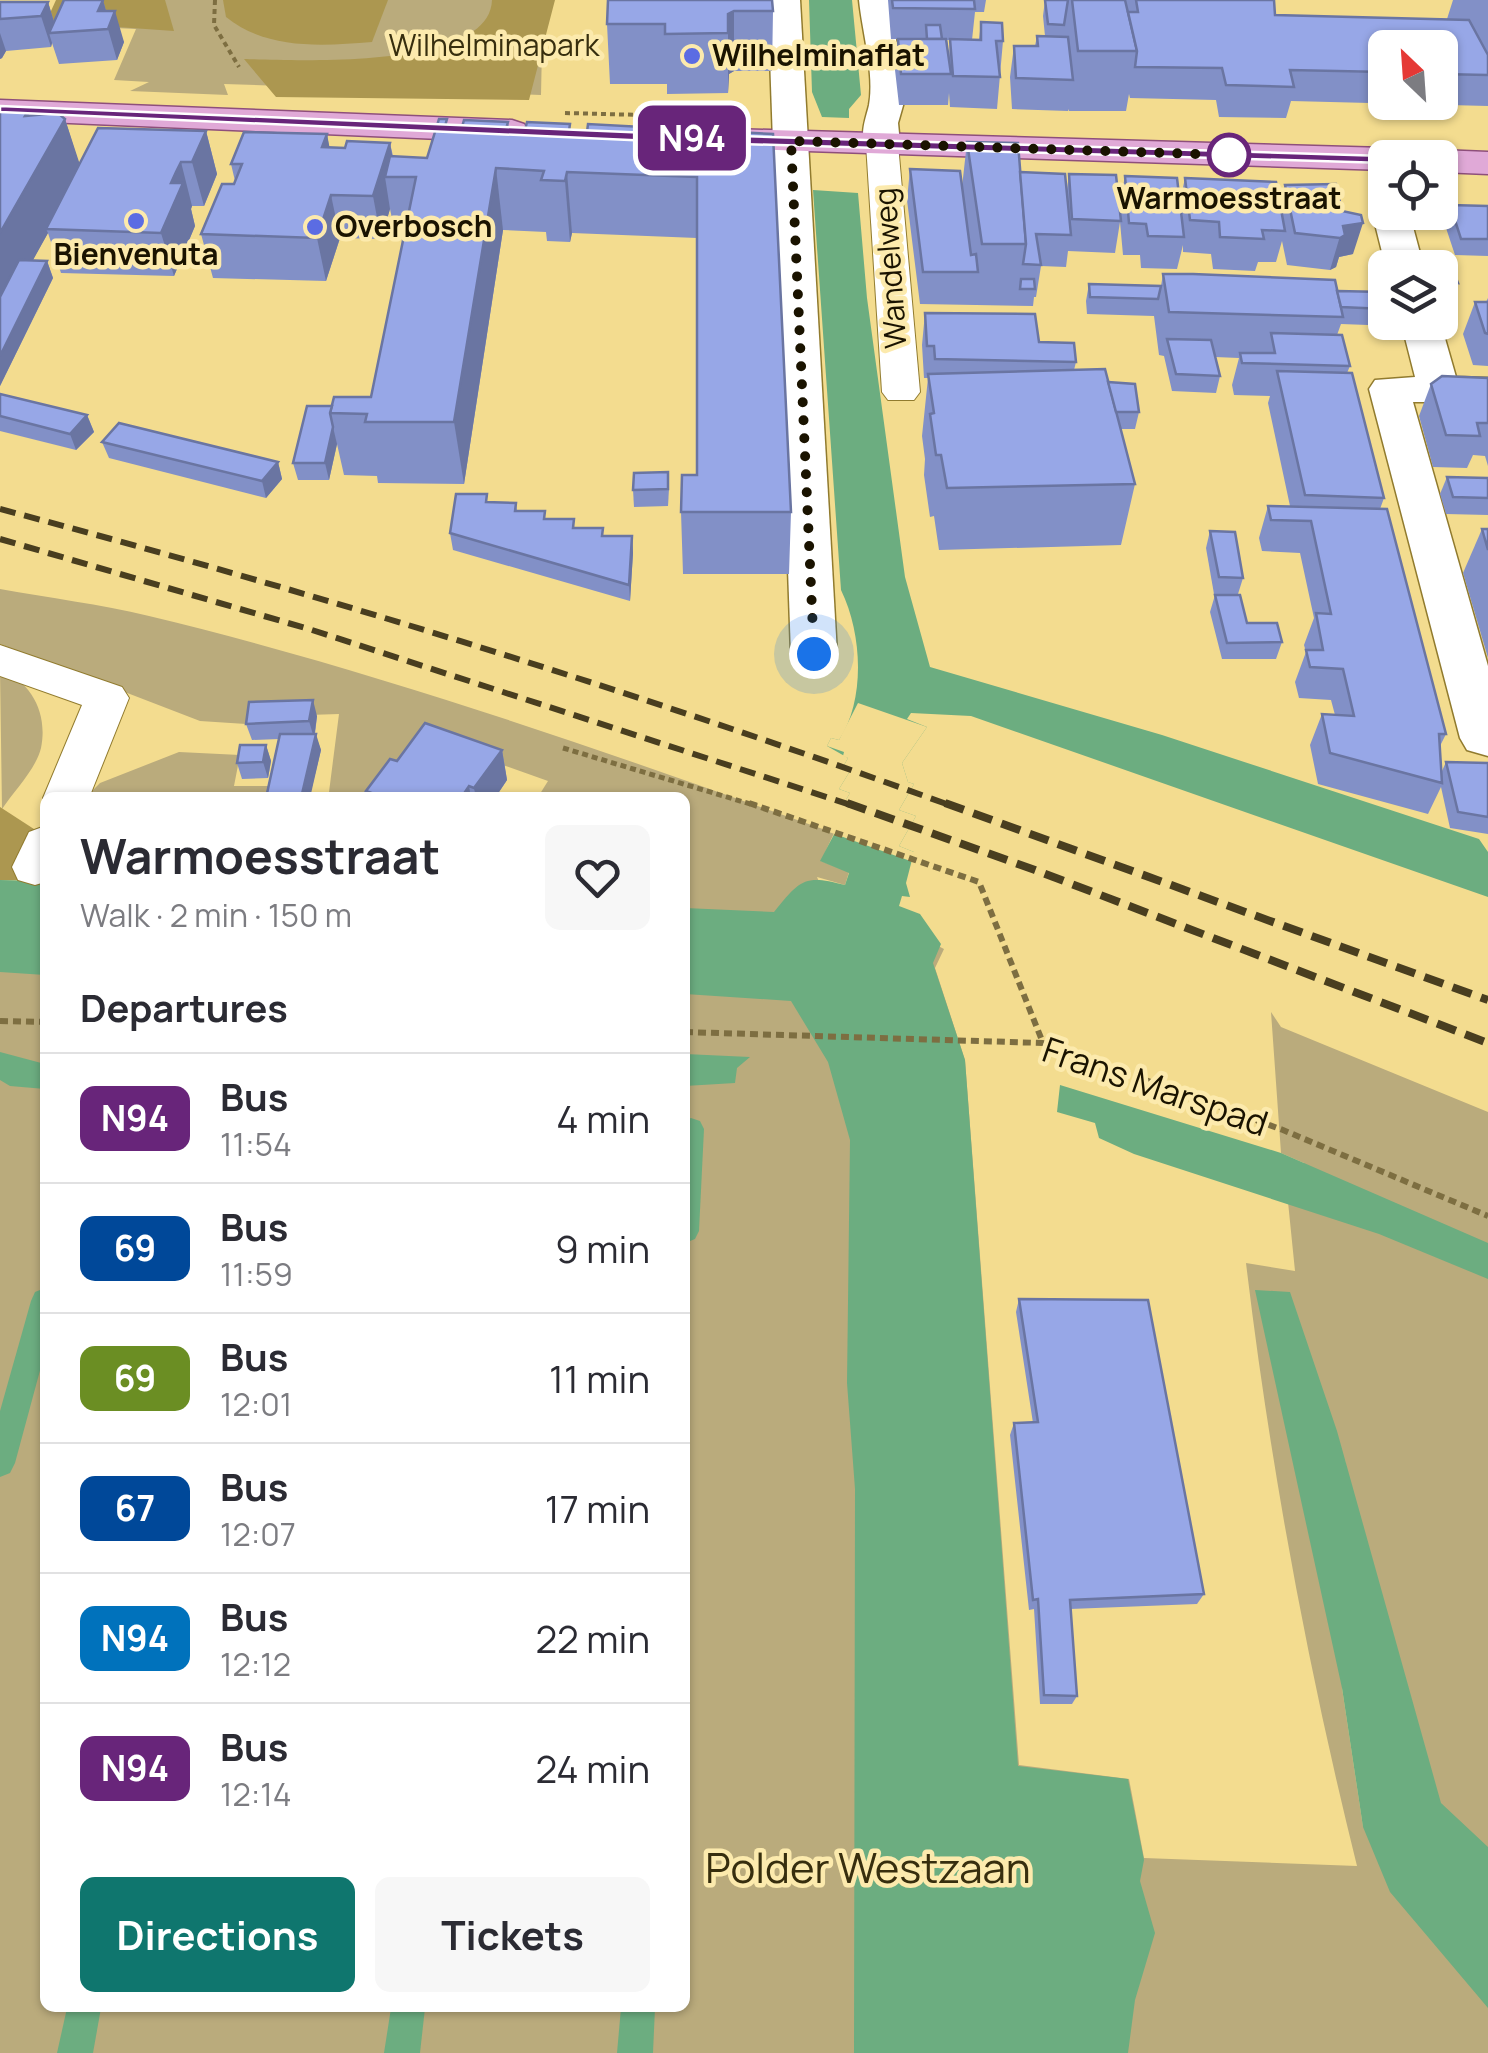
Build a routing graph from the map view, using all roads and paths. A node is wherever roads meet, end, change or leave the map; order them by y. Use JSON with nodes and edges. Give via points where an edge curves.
{"nodes":[{"id":1,"x":215,"y":0,"type":"edge"},
{"id":2,"x":784,"y":0,"type":"edge"},
{"id":3,"x":875,"y":0,"type":"edge"},
{"id":4,"x":241,"y":72,"type":"dead end"},
{"id":5,"x":0,"y":110,"type":"edge"},
{"id":6,"x":540,"y":132,"type":"edge"},
{"id":7,"x":655,"y":137,"type":"edge"},
{"id":8,"x":798,"y":142,"type":"junction"},
{"id":9,"x":871,"y":144,"type":"junction"},
{"id":10,"x":1458,"y":163,"type":"edge"},
{"id":11,"x":1488,"y":164,"type":"edge"},
{"id":12,"x":1368,"y":169,"type":"edge"},
{"id":13,"x":1426,"y":340,"type":"edge"},
{"id":14,"x":1439,"y":389,"type":"junction"},
{"id":15,"x":1488,"y":390,"type":"edge"},
{"id":16,"x":900,"y":392,"type":"dead end"},
{"id":17,"x":814,"y":654,"type":"dead end"},
{"id":18,"x":0,"y":660,"type":"edge"},
{"id":19,"x":1488,"y":738,"type":"edge"},
{"id":20,"x":563,"y":748,"type":"dead end"},
{"id":21,"x":68,"y":792,"type":"edge"},
{"id":22,"x":0,"y":1021,"type":"edge"},
{"id":23,"x":40,"y":1022,"type":"edge"},
{"id":24,"x":690,"y":1032,"type":"edge"},
{"id":25,"x":1042,"y":1043,"type":"junction"},
{"id":26,"x":1488,"y":1216,"type":"edge"}],
"edges":[{"from":1,"to":4,"type":"path","via":[[214,25]]},
{"from":2,"to":8,"type":"street"},
{"from":3,"to":9,"type":"street","via":[[886,102]]},
{"from":5,"to":6,"type":"main road"},
{"from":7,"to":8,"type":"main road","name":"Wandelweg"},
{"from":8,"to":9,"type":"main road","name":"Wandelweg"},
{"from":8,"to":17,"type":"street"},
{"from":9,"to":12,"type":"main road","name":"Wandelweg"},
{"from":9,"to":16,"type":"lane","name":"Wandelweg"},
{"from":10,"to":11,"type":"main road"},
{"from":13,"to":14,"type":"street"},
{"from":14,"to":15,"type":"street"},
{"from":14,"to":19,"type":"street","via":[[1389,389]]},
{"from":18,"to":21,"type":"lane","via":[[107,698]]},
{"from":20,"to":25,"type":"path","via":[[743,805],[796,814],[979,882]]},
{"from":22,"to":23,"type":"path"},
{"from":24,"to":25,"type":"path","name":"Frans Marspad"},
{"from":25,"to":26,"type":"path","name":"Frans Marspad","via":[[1283,1130]]}]}
